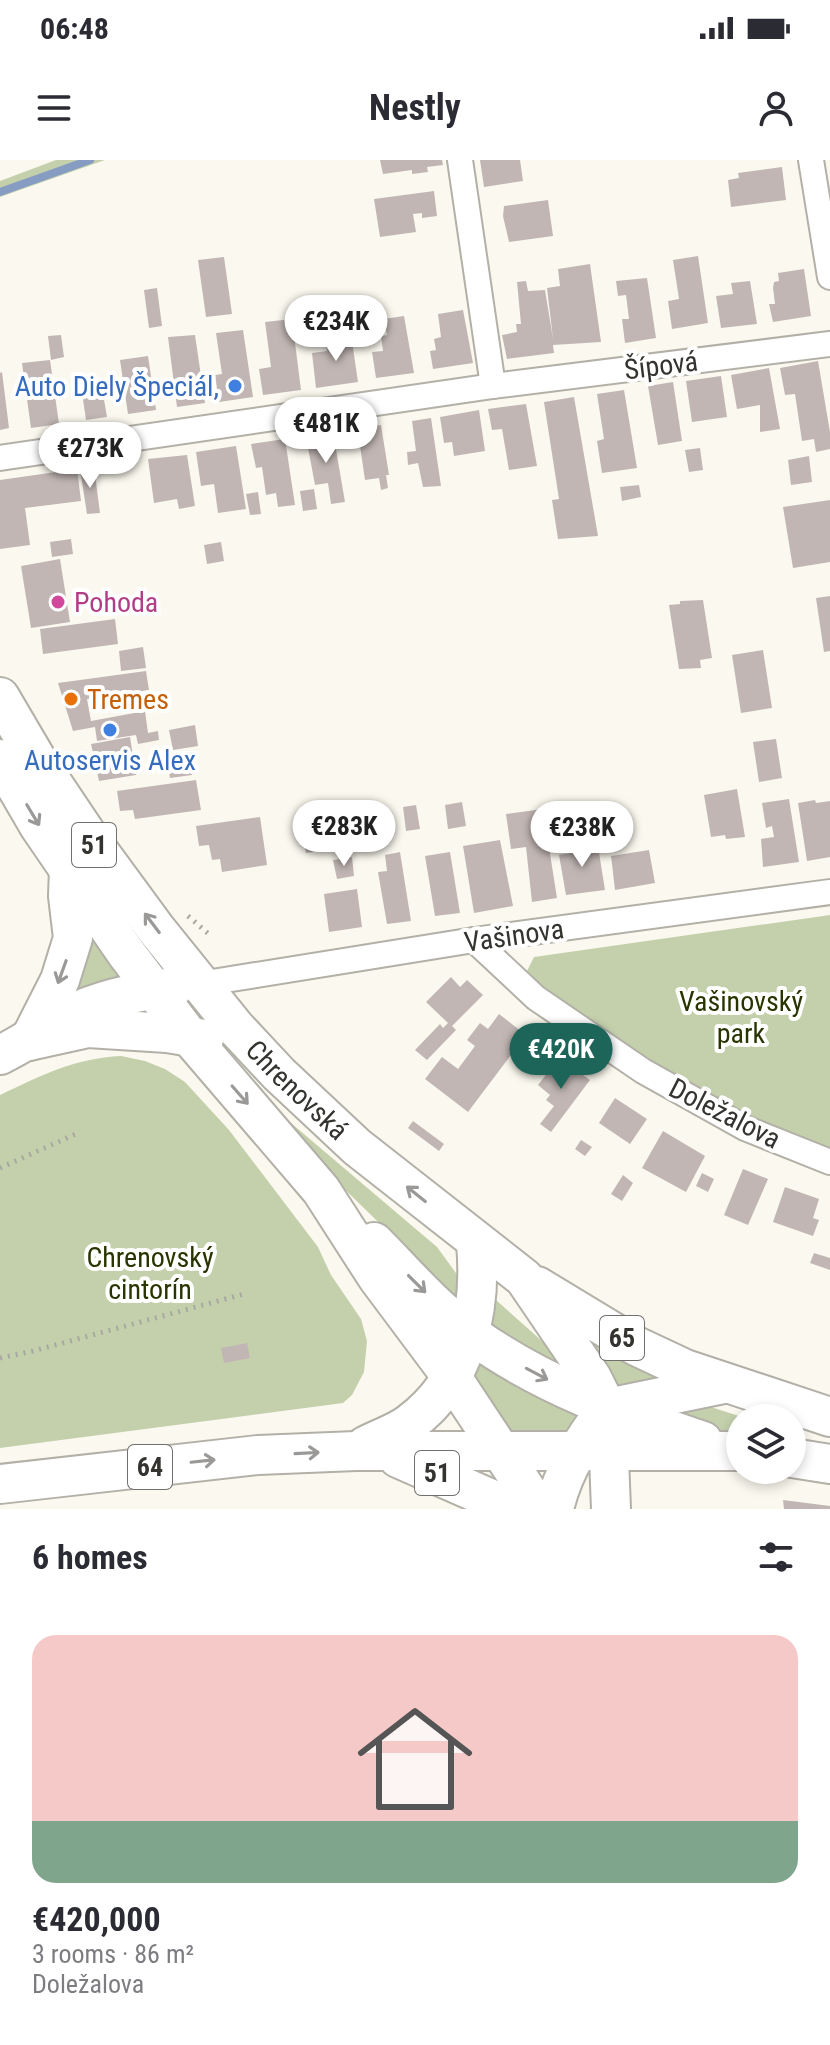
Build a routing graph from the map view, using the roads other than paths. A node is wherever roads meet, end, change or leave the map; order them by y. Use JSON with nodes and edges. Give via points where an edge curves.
{"nodes":[{"id":1,"x":460,"y":160,"type":"edge"},
{"id":2,"x":811,"y":160,"type":"edge"},
{"id":3,"x":830,"y":277,"type":"edge"},
{"id":4,"x":830,"y":344,"type":"edge"},
{"id":5,"x":493,"y":386,"type":"junction"},
{"id":6,"x":0,"y":458,"type":"edge"},
{"id":7,"x":0,"y":697,"type":"edge"},
{"id":8,"x":0,"y":759,"type":"edge"},
{"id":9,"x":69,"y":869,"type":"junction"},
{"id":10,"x":830,"y":892,"type":"edge"},
{"id":11,"x":474,"y":940,"type":"junction"},
{"id":12,"x":200,"y":984,"type":"junction"},
{"id":13,"x":153,"y":990,"type":"junction"},
{"id":14,"x":189,"y":1036,"type":"junction"},
{"id":15,"x":15,"y":1048,"type":"edge"},
{"id":16,"x":279,"y":1074,"type":"junction"},
{"id":17,"x":830,"y":1162,"type":"edge"},
{"id":18,"x":321,"y":1190,"type":"junction"},
{"id":19,"x":476,"y":1243,"type":"junction"},
{"id":20,"x":524,"y":1278,"type":"junction"},
{"id":21,"x":471,"y":1334,"type":"junction"},
{"id":22,"x":451,"y":1376,"type":"junction"},
{"id":23,"x":727,"y":1383,"type":"junction"},
{"id":24,"x":607,"y":1408,"type":"junction"},
{"id":25,"x":830,"y":1417,"type":"edge"},
{"id":26,"x":726,"y":1448,"type":"edge"},
{"id":27,"x":502,"y":1450,"type":"junction"},
{"id":28,"x":356,"y":1451,"type":"junction"},
{"id":29,"x":726,"y":1451,"type":"edge"},
{"id":30,"x":592,"y":1452,"type":"junction"},
{"id":31,"x":806,"y":1460,"type":"edge"},
{"id":32,"x":830,"y":1464,"type":"edge"},
{"id":33,"x":0,"y":1484,"type":"edge"},
{"id":34,"x":514,"y":1509,"type":"edge"},
{"id":35,"x":539,"y":1509,"type":"edge"},
{"id":36,"x":554,"y":1509,"type":"edge"},
{"id":37,"x":611,"y":1509,"type":"edge"}],
"edges":[{"from":1,"to":5,"type":"street"},
{"from":2,"to":3,"type":"street"},
{"from":4,"to":5,"type":"street","name":"Šípová"},
{"from":5,"to":6,"type":"street","name":"Šípová"},
{"from":12,"to":7,"type":"main road","name":"Chrenovská","number":"51","one_way":true,"via":[[90,839]]},
{"from":8,"to":9,"type":"main road","name":"Chrenovská","number":"51","one_way":true},
{"from":9,"to":13,"type":"main road","name":"Chrenovská","number":"51"},
{"from":9,"to":15,"type":"main road","one_way":true,"via":[[73,938],[60,980]]},
{"from":10,"to":11,"type":"street","name":"Vašinova"},
{"from":11,"to":12,"type":"street","name":"Vašinova"},
{"from":11,"to":17,"type":"street","name":"Doležalova","via":[[536,998],[643,1071],[745,1128]]},
{"from":12,"to":13,"type":"main road"},
{"from":12,"to":16,"type":"main road","name":"Chrenovská","number":"51"},
{"from":13,"to":14,"type":"main road","name":"Chrenovská","number":"51"},
{"from":13,"to":15,"type":"main road","via":[[72,1014]]},
{"from":14,"to":15,"type":"main road","via":[[88,1028]]},
{"from":14,"to":16,"type":"main road","via":[[207,1039]]},
{"from":14,"to":18,"type":"main road","name":"Chrenovská","number":"51","one_way":true},
{"from":19,"to":16,"type":"main road","name":"Chrenovská","number":"51","one_way":true,"via":[[357,1147]]},
{"from":18,"to":21,"type":"main road","number":"65","one_way":true},
{"from":18,"to":22,"type":"main road","name":"Chrenovská","number":"51"},
{"from":19,"to":20,"type":"main road","name":"Chrenovská","number":"51"},
{"from":19,"to":21,"type":"main road","number":"64"},
{"from":20,"to":23,"type":"main road","number":"65","via":[[636,1346]]},
{"from":20,"to":24,"type":"main road","name":"Chrenovská","number":"51"},
{"from":21,"to":22,"type":"main road","number":"64"},
{"from":21,"to":24,"type":"main road","number":"65","one_way":true,"via":[[540,1377]]},
{"from":22,"to":27,"type":"main road","name":"Chrenovská","number":"51"},
{"from":22,"to":28,"type":"main road","number":"64","via":[[412,1422]]},
{"from":23,"to":24,"type":"main road"},
{"from":23,"to":25,"type":"main road","number":"65"},
{"from":24,"to":26,"type":"main road","number":"65"},
{"from":24,"to":30,"type":"main road","name":"Chrenovská","number":"51"},
{"from":27,"to":28,"type":"main road","number":"65"},
{"from":27,"to":30,"type":"main road","number":"65"},
{"from":27,"to":35,"type":"main road","number":"51"},
{"from":33,"to":28,"type":"main road","number":"64","one_way":true,"via":[[258,1455]]},
{"from":28,"to":34,"type":"main road","number":"51","via":[[403,1459]]},
{"from":29,"to":30,"type":"main road","number":"65"},
{"from":30,"to":36,"type":"main road","number":"51","via":[[558,1491]]},
{"from":30,"to":37,"type":"main road","number":"51"},
{"from":31,"to":32,"type":"main road"}]}
